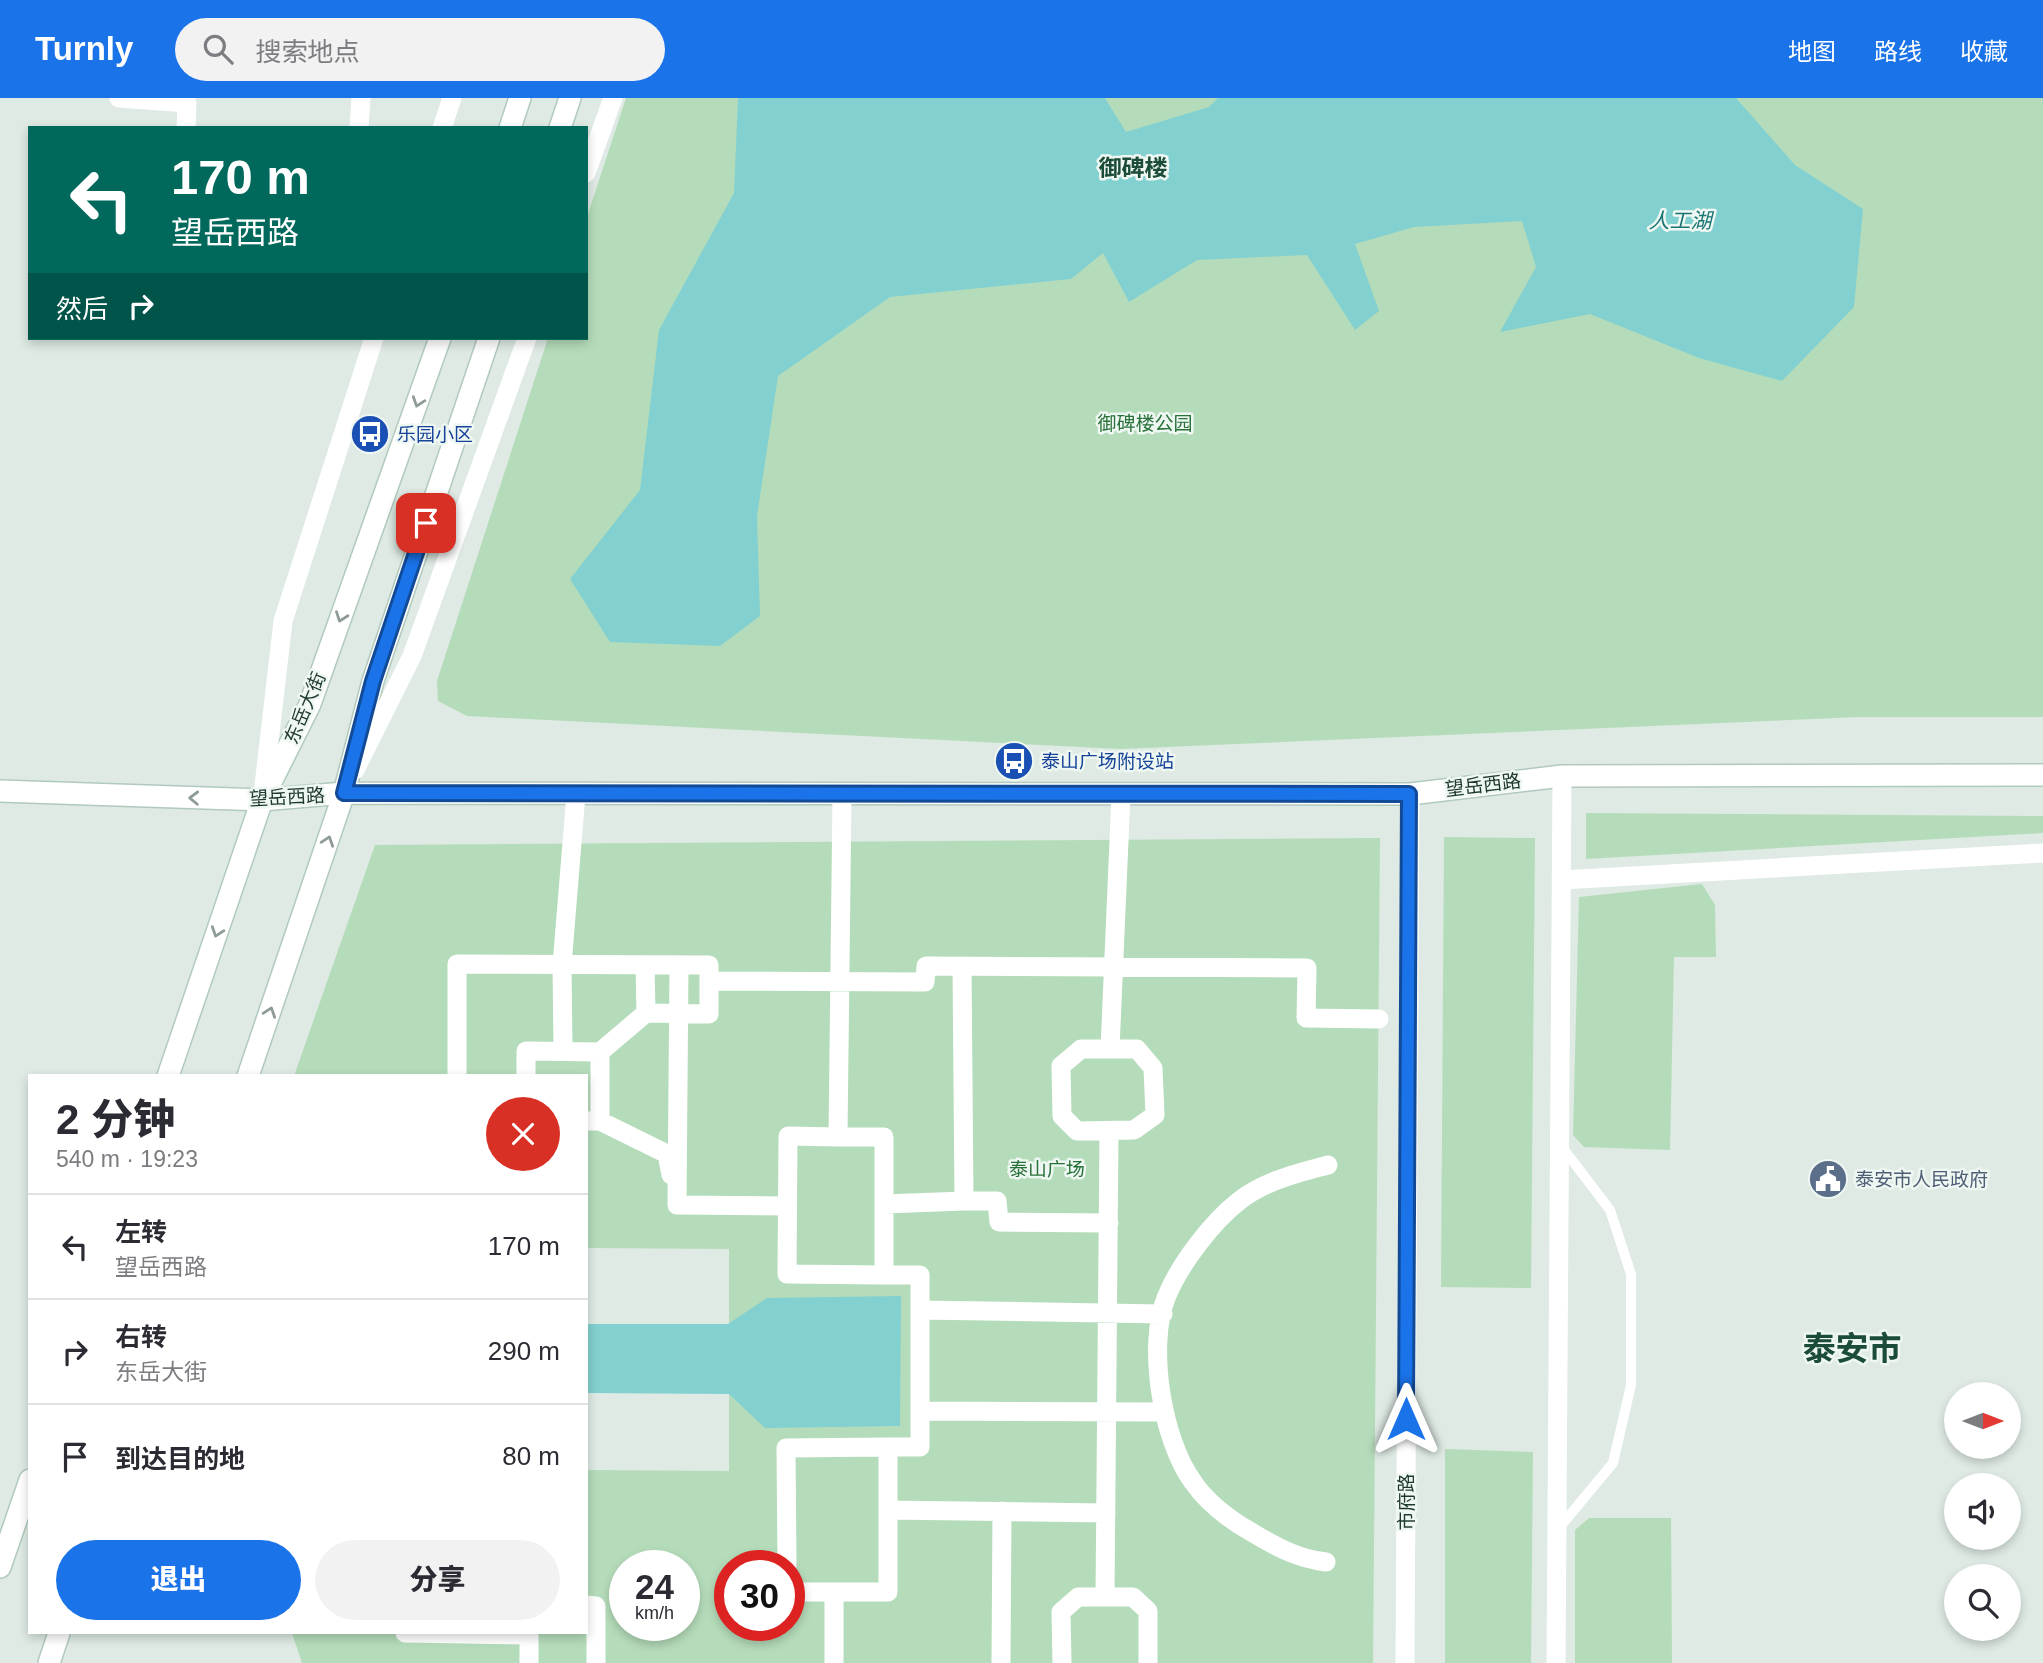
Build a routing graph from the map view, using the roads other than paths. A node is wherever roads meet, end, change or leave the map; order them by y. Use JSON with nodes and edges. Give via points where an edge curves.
{"nodes":[{"id":1,"x":119,"y":98,"type":"edge"},
{"id":2,"x":361,"y":98,"type":"edge"},
{"id":3,"x":452,"y":98,"type":"edge"},
{"id":4,"x":520,"y":98,"type":"edge"},
{"id":5,"x":570,"y":98,"type":"edge"},
{"id":6,"x":613,"y":98,"type":"edge"},
{"id":7,"x":186,"y":126,"type":"edge"},
{"id":8,"x":359,"y":126,"type":"edge"},
{"id":9,"x":443,"y":126,"type":"edge"},
{"id":10,"x":511,"y":126,"type":"edge"},
{"id":11,"x":560,"y":126,"type":"edge"},
{"id":12,"x":588,"y":167,"type":"edge"},
{"id":13,"x":373,"y":340,"type":"edge"},
{"id":14,"x":439,"y":340,"type":"edge"},
{"id":15,"x":488,"y":340,"type":"edge"},
{"id":16,"x":526,"y":340,"type":"edge"},
{"id":17,"x":2043,"y":775,"type":"edge"},
{"id":18,"x":1562,"y":776,"type":"junction"},
{"id":19,"x":0,"y":792,"type":"edge"},
{"id":20,"x":344,"y":793,"type":"junction"},
{"id":21,"x":576,"y":794,"type":"junction"},
{"id":22,"x":842,"y":794,"type":"junction"},
{"id":23,"x":1121,"y":794,"type":"junction"},
{"id":24,"x":1409,"y":794,"type":"junction"},
{"id":25,"x":262,"y":800,"type":"junction"},
{"id":26,"x":2043,"y":853,"type":"edge"},
{"id":27,"x":1561,"y":880,"type":"junction"},
{"id":28,"x":562,"y":965,"type":"junction"},
{"id":29,"x":645,"y":965,"type":"junction"},
{"id":30,"x":678,"y":965,"type":"junction"},
{"id":31,"x":962,"y":966,"type":"junction"},
{"id":32,"x":1114,"y":967,"type":"junction"},
{"id":33,"x":709,"y":981,"type":"junction"},
{"id":34,"x":840,"y":982,"type":"junction"},
{"id":35,"x":646,"y":1013,"type":"junction"},
{"id":36,"x":678,"y":1013,"type":"junction"},
{"id":37,"x":1379,"y":1019,"type":"dead end"},
{"id":38,"x":1110,"y":1049,"type":"junction"},
{"id":39,"x":563,"y":1051,"type":"junction"},
{"id":40,"x":600,"y":1052,"type":"junction"},
{"id":41,"x":169,"y":1074,"type":"edge"},
{"id":42,"x":249,"y":1074,"type":"edge"},
{"id":43,"x":457,"y":1074,"type":"edge"},
{"id":44,"x":526,"y":1074,"type":"edge"},
{"id":45,"x":593,"y":1121,"type":"edge"},
{"id":46,"x":1109,"y":1131,"type":"junction"},
{"id":47,"x":838,"y":1137,"type":"junction"},
{"id":48,"x":1559,"y":1143,"type":"junction"},
{"id":49,"x":1328,"y":1165,"type":"dead end"},
{"id":50,"x":964,"y":1202,"type":"junction"},
{"id":51,"x":884,"y":1204,"type":"junction"},
{"id":52,"x":677,"y":1205,"type":"junction"},
{"id":53,"x":787,"y":1206,"type":"junction"},
{"id":54,"x":1109,"y":1223,"type":"junction"},
{"id":55,"x":884,"y":1275,"type":"junction"},
{"id":56,"x":920,"y":1310,"type":"junction"},
{"id":57,"x":1108,"y":1313,"type":"junction"},
{"id":58,"x":1163,"y":1314,"type":"junction"},
{"id":59,"x":920,"y":1411,"type":"junction"},
{"id":60,"x":1106,"y":1412,"type":"junction"},
{"id":61,"x":1164,"y":1412,"type":"junction"},
{"id":62,"x":888,"y":1447,"type":"junction"},
{"id":63,"x":28,"y":1486,"type":"edge"},
{"id":64,"x":888,"y":1510,"type":"junction"},
{"id":65,"x":1002,"y":1511,"type":"junction"},
{"id":66,"x":1106,"y":1513,"type":"junction"},
{"id":67,"x":1557,"y":1532,"type":"junction"},
{"id":68,"x":787,"y":1550,"type":"edge"},
{"id":69,"x":1326,"y":1562,"type":"dead end"},
{"id":70,"x":0,"y":1567,"type":"edge"},
{"id":71,"x":805,"y":1592,"type":"edge"},
{"id":72,"x":834,"y":1592,"type":"junction"},
{"id":73,"x":1105,"y":1597,"type":"junction"},
{"id":74,"x":588,"y":1605,"type":"edge"},
{"id":75,"x":59,"y":1634,"type":"edge"},
{"id":76,"x":529,"y":1634,"type":"edge"},
{"id":77,"x":49,"y":1663,"type":"edge"},
{"id":78,"x":529,"y":1663,"type":"edge"},
{"id":79,"x":596,"y":1663,"type":"edge"},
{"id":80,"x":834,"y":1663,"type":"edge"},
{"id":81,"x":1001,"y":1663,"type":"edge"},
{"id":82,"x":1062,"y":1663,"type":"edge"},
{"id":83,"x":1148,"y":1663,"type":"edge"},
{"id":84,"x":1405,"y":1663,"type":"edge"},
{"id":85,"x":1556,"y":1663,"type":"edge"}],
"edges":[{"from":1,"to":7,"type":"street","via":[[187,103]]},
{"from":2,"to":8,"type":"street"},
{"from":3,"to":9,"type":"street"},
{"from":4,"to":10,"type":"street"},
{"from":5,"to":11,"type":"street"},
{"from":6,"to":12,"type":"street"},
{"from":13,"to":25,"type":"street","via":[[283,621]]},
{"from":14,"to":25,"type":"street","name":"东岳大街","one_way":true,"via":[[310,704]]},
{"from":15,"to":20,"type":"street","via":[[373,681]]},
{"from":16,"to":20,"type":"street","via":[[412,656]]},
{"from":17,"to":18,"type":"street","name":"望岳西路"},
{"from":18,"to":24,"type":"street","name":"望岳西路"},
{"from":18,"to":27,"type":"street"},
{"from":25,"to":19,"type":"street","name":"望岳西路","one_way":true},
{"from":20,"to":21,"type":"street","name":"望岳西路"},
{"from":20,"to":25,"type":"street","name":"望岳西路"},
{"from":42,"to":20,"type":"street","one_way":true},
{"from":21,"to":22,"type":"street","name":"望岳西路"},
{"from":21,"to":28,"type":"street"},
{"from":22,"to":23,"type":"street","name":"望岳西路"},
{"from":22,"to":34,"type":"street"},
{"from":23,"to":24,"type":"street","name":"望岳西路"},
{"from":23,"to":32,"type":"street"},
{"from":24,"to":84,"type":"street","name":"市府路"},
{"from":25,"to":41,"type":"street","name":"东岳大街","one_way":true},
{"from":26,"to":27,"type":"street"},
{"from":27,"to":48,"type":"street"},
{"from":28,"to":29,"type":"street"},
{"from":28,"to":39,"type":"street"},
{"from":28,"to":43,"type":"street","via":[[457,964]]},
{"from":29,"to":30,"type":"street"},
{"from":29,"to":35,"type":"street"},
{"from":30,"to":33,"type":"street","via":[[709,965]]},
{"from":30,"to":36,"type":"street"},
{"from":31,"to":32,"type":"street"},
{"from":31,"to":34,"type":"street","via":[[926,966],[925,982]]},
{"from":31,"to":50,"type":"street"},
{"from":32,"to":37,"type":"street","via":[[1307,968],[1306,1018]]},
{"from":32,"to":38,"type":"street"},
{"from":33,"to":34,"type":"street"},
{"from":33,"to":36,"type":"street","via":[[709,1014]]},
{"from":34,"to":47,"type":"street"},
{"from":35,"to":36,"type":"street"},
{"from":35,"to":40,"type":"street"},
{"from":36,"to":52,"type":"street"},
{"from":38,"to":46,"type":"street","via":[[1137,1049],[1153,1068],[1155,1115],[1134,1130]]},
{"from":38,"to":46,"type":"street","via":[[1081,1049],[1061,1066],[1062,1116],[1077,1131]]},
{"from":39,"to":40,"type":"street"},
{"from":39,"to":44,"type":"street","via":[[526,1051]]},
{"from":40,"to":45,"type":"street"},
{"from":45,"to":52,"type":"street","via":[[667,1154]]},
{"from":46,"to":54,"type":"street"},
{"from":47,"to":51,"type":"street","via":[[884,1137]]},
{"from":47,"to":53,"type":"street","via":[[788,1136]]},
{"from":48,"to":67,"type":"street"},
{"from":48,"to":67,"type":"lane","via":[[1610,1210],[1631,1274],[1631,1385],[1613,1462]]},
{"from":49,"to":58,"type":"street","via":[[1285,1177],[1240,1200],[1201,1240],[1166,1299]]},
{"from":50,"to":51,"type":"street"},
{"from":50,"to":54,"type":"street","via":[[998,1202],[999,1222]]},
{"from":51,"to":55,"type":"street"},
{"from":52,"to":53,"type":"street"},
{"from":53,"to":55,"type":"street","via":[[787,1274]]},
{"from":54,"to":57,"type":"street"},
{"from":55,"to":56,"type":"street","via":[[920,1275]]},
{"from":56,"to":57,"type":"street"},
{"from":56,"to":59,"type":"street"},
{"from":57,"to":58,"type":"street"},
{"from":57,"to":60,"type":"street"},
{"from":58,"to":61,"type":"street","via":[[1156,1362]]},
{"from":59,"to":60,"type":"street"},
{"from":59,"to":62,"type":"street","via":[[919,1447]]},
{"from":60,"to":61,"type":"street"},
{"from":60,"to":66,"type":"street"},
{"from":61,"to":69,"type":"street","via":[[1192,1481],[1227,1518],[1275,1546],[1307,1560]]},
{"from":62,"to":64,"type":"street"},
{"from":62,"to":68,"type":"street","via":[[786,1447]]},
{"from":63,"to":70,"type":"street"},
{"from":64,"to":65,"type":"street"},
{"from":64,"to":72,"type":"street","via":[[888,1592]]},
{"from":65,"to":66,"type":"street"},
{"from":65,"to":81,"type":"street"},
{"from":66,"to":73,"type":"street"},
{"from":67,"to":85,"type":"street"},
{"from":71,"to":72,"type":"street"},
{"from":72,"to":80,"type":"street"},
{"from":73,"to":82,"type":"street","via":[[1078,1597],[1061,1612]]},
{"from":73,"to":83,"type":"street","via":[[1133,1597],[1148,1611]]},
{"from":74,"to":79,"type":"street","via":[[596,1605]]},
{"from":75,"to":77,"type":"street"},
{"from":76,"to":78,"type":"street"}]}
